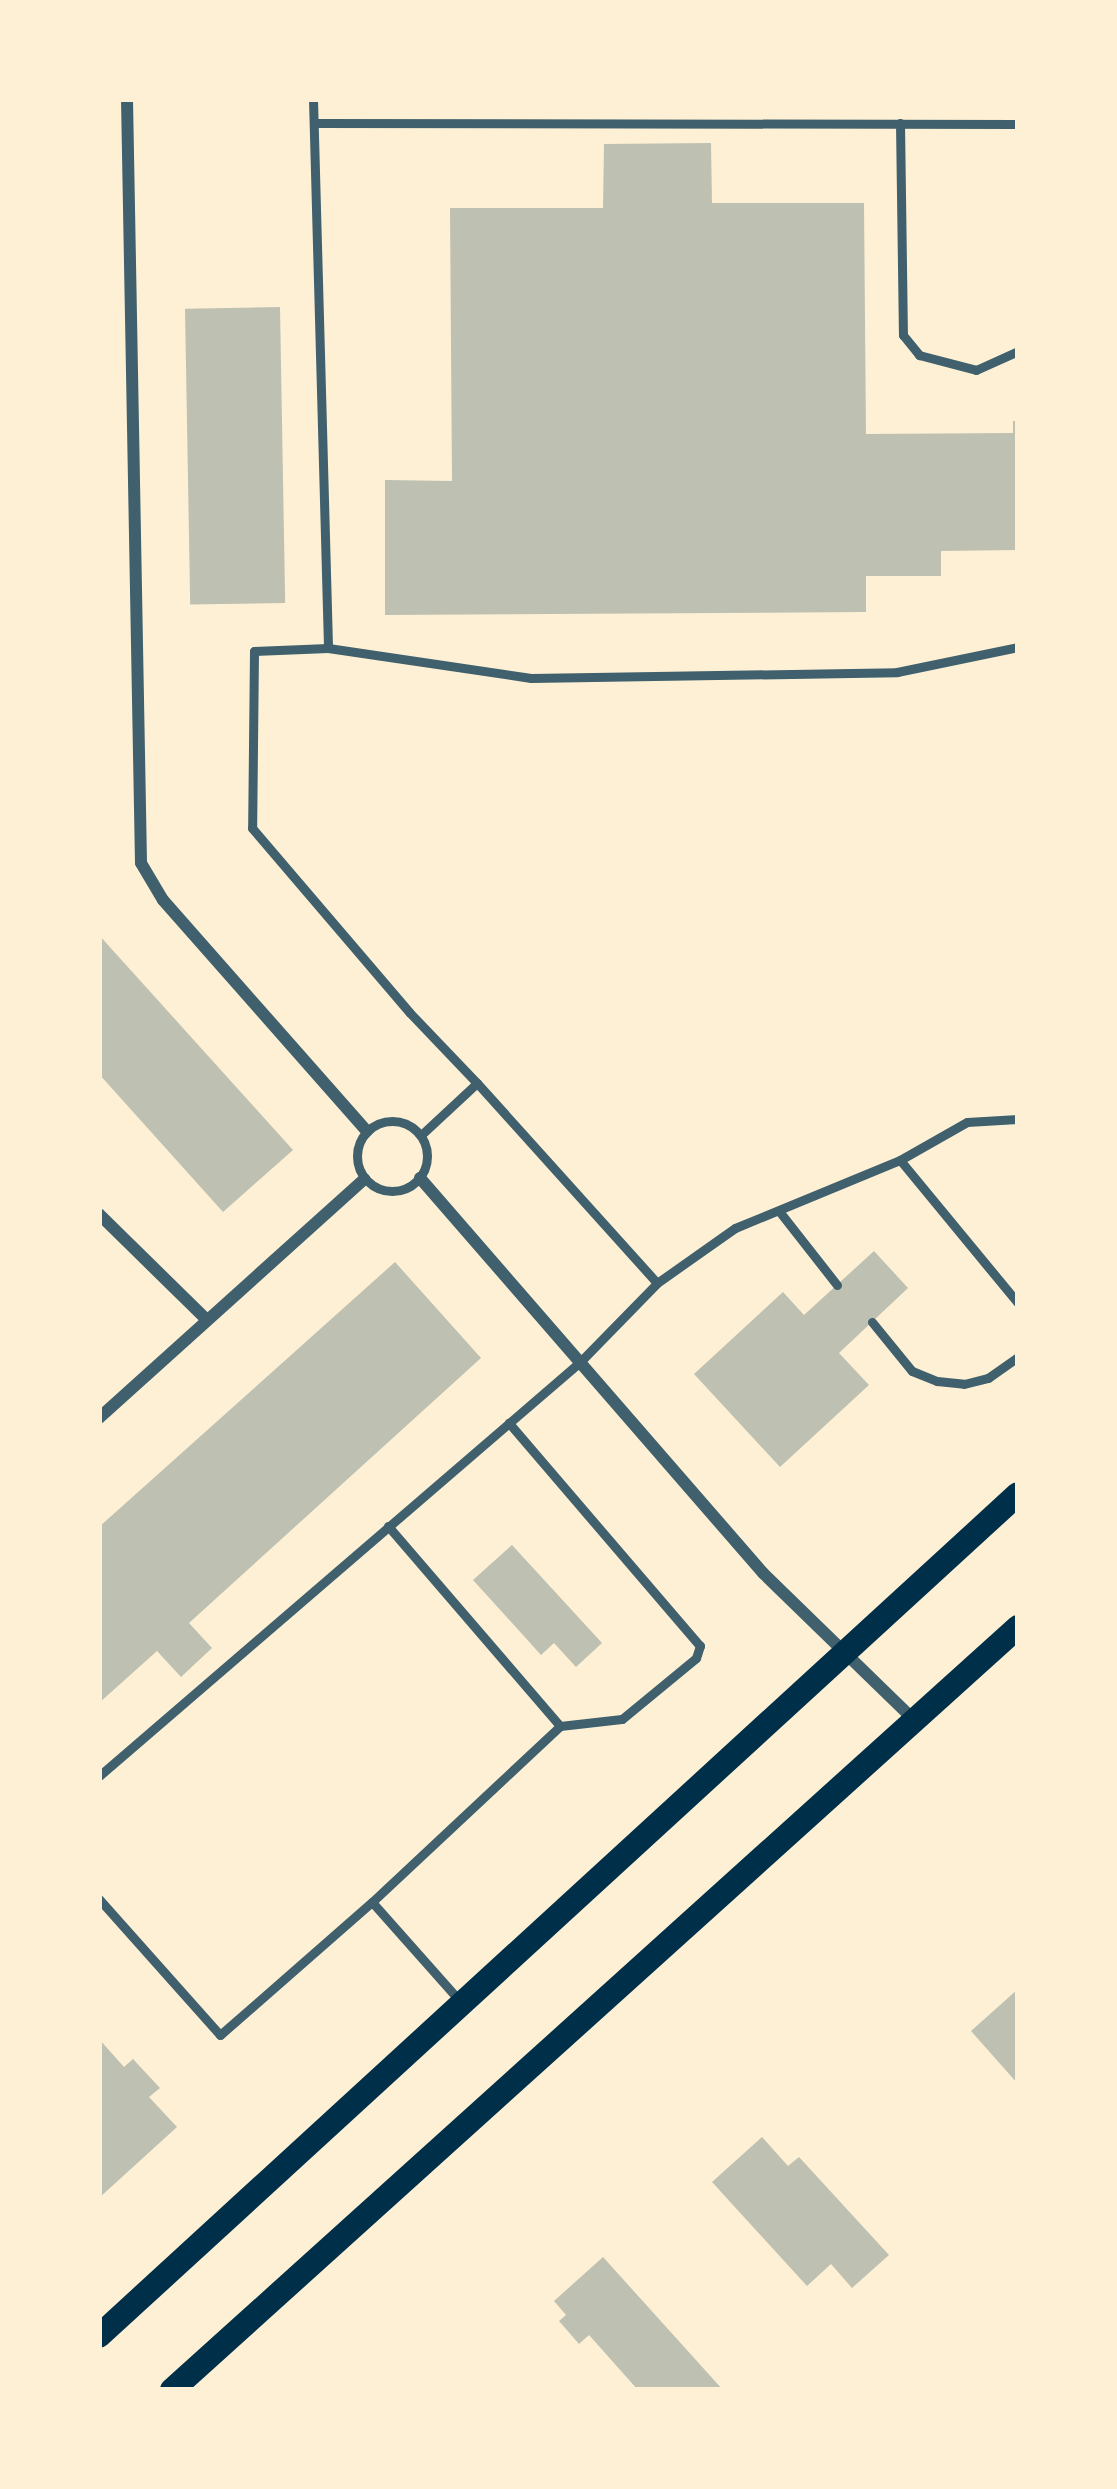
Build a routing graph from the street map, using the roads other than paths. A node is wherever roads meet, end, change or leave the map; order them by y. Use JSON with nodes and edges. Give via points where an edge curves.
{"nodes":[{"id":1,"x":127,"y":99,"type":"edge"},
{"id":2,"x":313,"y":99,"type":"edge"},
{"id":3,"x":314,"y":123,"type":"junction"},
{"id":4,"x":900,"y":123,"type":"junction"},
{"id":5,"x":1018,"y":124,"type":"edge"},
{"id":6,"x":1018,"y":351,"type":"edge"},
{"id":7,"x":1018,"y":647,"type":"edge"},
{"id":8,"x":328,"y":648,"type":"junction"},
{"id":9,"x":477,"y":1083,"type":"junction"},
{"id":10,"x":1018,"y":1119,"type":"edge"},
{"id":11,"x":367,"y":1131,"type":"junction"},
{"id":12,"x":421,"y":1135,"type":"junction"},
{"id":13,"x":900,"y":1160,"type":"junction"},
{"id":14,"x":420,"y":1178,"type":"junction"},
{"id":15,"x":364,"y":1179,"type":"junction"},
{"id":16,"x":779,"y":1210,"type":"junction"},
{"id":17,"x":99,"y":1214,"type":"edge"},
{"id":18,"x":657,"y":1283,"type":"junction"},
{"id":19,"x":837,"y":1285,"type":"dead end"},
{"id":20,"x":1018,"y":1303,"type":"edge"},
{"id":21,"x":207,"y":1320,"type":"junction"},
{"id":22,"x":872,"y":1322,"type":"dead end"},
{"id":23,"x":1018,"y":1358,"type":"edge"},
{"id":24,"x":580,"y":1362,"type":"junction"},
{"id":25,"x":99,"y":1418,"type":"edge"},
{"id":26,"x":509,"y":1423,"type":"junction"},
{"id":27,"x":1018,"y":1494,"type":"edge"},
{"id":28,"x":388,"y":1526,"type":"junction"},
{"id":29,"x":1014,"y":1639,"type":"edge"},
{"id":30,"x":846,"y":1652,"type":"junction"},
{"id":31,"x":916,"y":1722,"type":"junction"},
{"id":32,"x":560,"y":1726,"type":"junction"},
{"id":33,"x":99,"y":1776,"type":"edge"},
{"id":34,"x":99,"y":1899,"type":"edge"},
{"id":35,"x":372,"y":1902,"type":"junction"},
{"id":36,"x":464,"y":2004,"type":"junction"},
{"id":37,"x":99,"y":2336,"type":"edge"},
{"id":38,"x":172,"y":2390,"type":"edge"}],
"edges":[{"from":1,"to":11,"type":"street","via":[[141,863],[163,900]]},
{"from":2,"to":3,"type":"lane"},
{"from":3,"to":4,"type":"lane"},
{"from":3,"to":8,"type":"lane"},
{"from":4,"to":5,"type":"lane"},
{"from":4,"to":6,"type":"lane","via":[[904,335],[920,355],[976,370]]},
{"from":7,"to":8,"type":"lane","via":[[898,673],[531,678]]},
{"from":8,"to":9,"type":"lane","via":[[254,651],[252,828]]},
{"from":9,"to":12,"type":"lane"},
{"from":9,"to":18,"type":"lane"},
{"from":10,"to":13,"type":"lane","via":[[967,1122]]},
{"from":11,"to":12,"type":"lane","via":[[390,1121]]},
{"from":11,"to":15,"type":"lane","via":[[357,1148]]},
{"from":12,"to":14,"type":"lane","via":[[427,1159]]},
{"from":13,"to":16,"type":"lane"},
{"from":13,"to":20,"type":"lane"},
{"from":14,"to":15,"type":"lane","via":[[398,1191]]},
{"from":14,"to":24,"type":"street"},
{"from":15,"to":21,"type":"street"},
{"from":16,"to":18,"type":"lane","via":[[735,1228]]},
{"from":16,"to":19,"type":"lane"},
{"from":17,"to":21,"type":"street"},
{"from":18,"to":24,"type":"lane"},
{"from":21,"to":25,"type":"street"},
{"from":22,"to":23,"type":"lane","via":[[912,1370],[937,1381],[988,1378]]},
{"from":24,"to":26,"type":"lane"},
{"from":24,"to":30,"type":"street","via":[[763,1573]]},
{"from":26,"to":28,"type":"lane"},
{"from":26,"to":32,"type":"lane","via":[[700,1646],[696,1658],[622,1719]]},
{"from":27,"to":30,"type":"main road"},
{"from":28,"to":32,"type":"lane"},
{"from":28,"to":33,"type":"lane"},
{"from":29,"to":31,"type":"main road"},
{"from":30,"to":31,"type":"street"},
{"from":30,"to":36,"type":"main road"},
{"from":31,"to":38,"type":"main road"},
{"from":32,"to":35,"type":"lane"},
{"from":34,"to":35,"type":"lane","via":[[220,2035]]},
{"from":35,"to":36,"type":"lane"},
{"from":36,"to":37,"type":"main road"}]}
